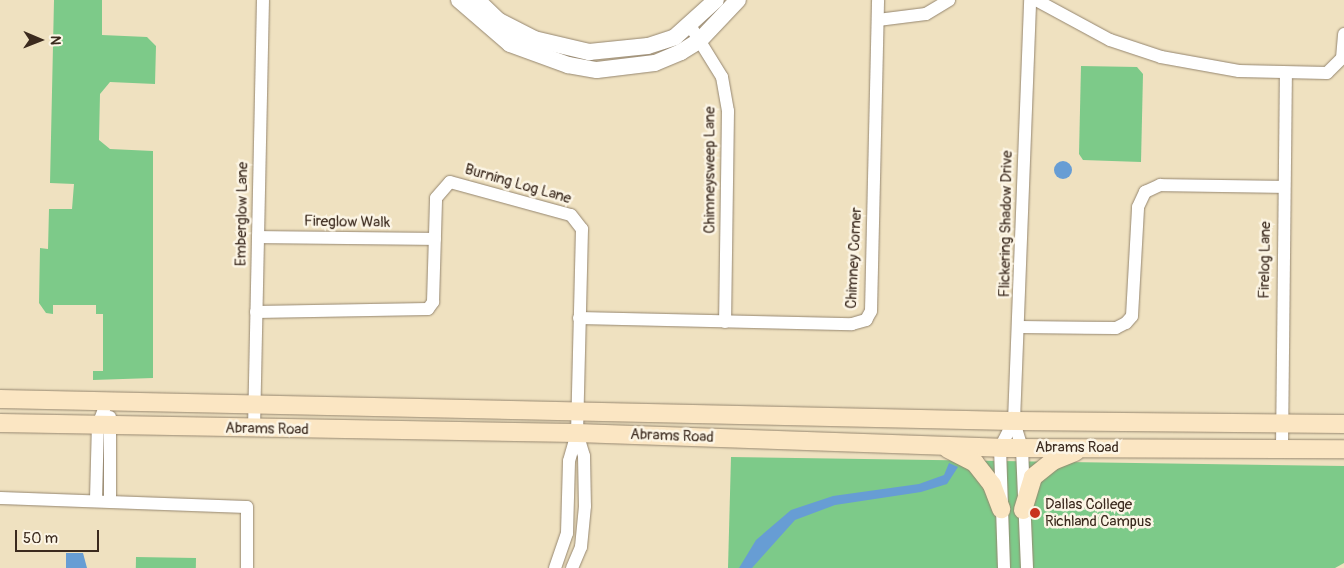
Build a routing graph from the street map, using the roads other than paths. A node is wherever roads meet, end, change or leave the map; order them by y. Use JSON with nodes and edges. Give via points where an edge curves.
{"nodes":[{"id":1,"x":263,"y":0,"type":"edge"},
{"id":2,"x":459,"y":0,"type":"edge"},
{"id":3,"x":477,"y":0,"type":"edge"},
{"id":4,"x":716,"y":0,"type":"edge"},
{"id":5,"x":738,"y":0,"type":"edge"},
{"id":6,"x":878,"y":0,"type":"edge"},
{"id":7,"x":950,"y":0,"type":"edge"},
{"id":8,"x":1030,"y":0,"type":"edge"},
{"id":9,"x":1036,"y":0,"type":"edge"},
{"id":10,"x":878,"y":20,"type":"junction"},
{"id":11,"x":695,"y":34,"type":"junction"},
{"id":12,"x":1344,"y":34,"type":"edge"},
{"id":13,"x":1286,"y":74,"type":"junction"},
{"id":14,"x":1283,"y":187,"type":"junction"},
{"id":15,"x":258,"y":237,"type":"junction"},
{"id":16,"x":435,"y":239,"type":"junction"},
{"id":17,"x":256,"y":312,"type":"junction"},
{"id":18,"x":579,"y":318,"type":"junction"},
{"id":19,"x":725,"y":322,"type":"junction"},
{"id":20,"x":1020,"y":327,"type":"junction"},
{"id":21,"x":0,"y":399,"type":"edge"},
{"id":22,"x":107,"y":401,"type":"junction"},
{"id":23,"x":254,"y":405,"type":"junction"},
{"id":24,"x":414,"y":408,"type":"junction"},
{"id":25,"x":578,"y":410,"type":"junction"},
{"id":26,"x":1014,"y":421,"type":"junction"},
{"id":27,"x":1281,"y":421,"type":"junction"},
{"id":28,"x":0,"y":423,"type":"edge"},
{"id":29,"x":1344,"y":424,"type":"edge"},
{"id":30,"x":105,"y":425,"type":"junction"},
{"id":31,"x":254,"y":429,"type":"junction"},
{"id":32,"x":413,"y":431,"type":"junction"},
{"id":33,"x":578,"y":433,"type":"junction"},
{"id":34,"x":920,"y":444,"type":"junction"},
{"id":35,"x":1000,"y":448,"type":"junction"},
{"id":36,"x":1022,"y":448,"type":"junction"},
{"id":37,"x":1282,"y":448,"type":"junction"},
{"id":38,"x":1090,"y":449,"type":"junction"},
{"id":39,"x":1344,"y":449,"type":"edge"},
{"id":40,"x":0,"y":498,"type":"edge"},
{"id":41,"x":96,"y":498,"type":"junction"},
{"id":42,"x":110,"y":499,"type":"junction"},
{"id":43,"x":1001,"y":508,"type":"junction"},
{"id":44,"x":1023,"y":510,"type":"junction"},
{"id":45,"x":247,"y":568,"type":"edge"},
{"id":46,"x":555,"y":568,"type":"edge"},
{"id":47,"x":572,"y":568,"type":"edge"},
{"id":48,"x":1004,"y":568,"type":"edge"},
{"id":49,"x":1027,"y":568,"type":"edge"}],
"edges":[{"from":1,"to":15,"type":"street","name":"Emberglow Lane"},
{"from":2,"to":11,"type":"street","via":[[484,26],[510,44],[578,67],[620,70],[654,63]]},
{"from":3,"to":11,"type":"street","via":[[499,21],[526,35],[589,52],[648,46]]},
{"from":4,"to":11,"type":"street"},
{"from":5,"to":11,"type":"street"},
{"from":6,"to":10,"type":"street","name":"Chimney Corner"},
{"from":7,"to":10,"type":"street","via":[[926,14]]},
{"from":8,"to":20,"type":"street","name":"Flickering Shadow Drive"},
{"from":9,"to":13,"type":"street","via":[[1110,40],[1161,57],[1239,71]]},
{"from":10,"to":19,"type":"street","name":"Chimney Corner","via":[[870,310],[866,320],[852,324]]},
{"from":11,"to":19,"type":"street","name":"Chimneysweep Lane","via":[[722,77],[728,111]]},
{"from":12,"to":13,"type":"street","via":[[1342,58],[1327,72]]},
{"from":13,"to":14,"type":"street","name":"Firelog Lane"},
{"from":14,"to":20,"type":"street","via":[[1160,185],[1145,192],[1138,207],[1132,316],[1126,323],[1116,328]]},
{"from":14,"to":27,"type":"street","name":"Firelog Lane"},
{"from":15,"to":16,"type":"street","name":"Fireglow Walk"},
{"from":15,"to":17,"type":"street","name":"Emberglow Lane"},
{"from":16,"to":17,"type":"street","name":"Burning Log Lane","via":[[433,302],[428,309]]},
{"from":16,"to":18,"type":"street","name":"Burning Log Lane","via":[[436,198],[450,182],[571,214],[582,229]]},
{"from":17,"to":23,"type":"street","name":"Emberglow Lane"},
{"from":18,"to":19,"type":"street","name":"Chimney Corner"},
{"from":18,"to":25,"type":"street","name":"Burning Log Lane"},
{"from":20,"to":26,"type":"street","name":"Flickering Shadow Drive"},
{"from":21,"to":22,"type":"main road","name":"Abrams Road"},
{"from":22,"to":23,"type":"main road","name":"Abrams Road"},
{"from":22,"to":30,"type":"street"},
{"from":23,"to":24,"type":"main road","name":"Abrams Road"},
{"from":23,"to":31,"type":"street","name":"Emberglow Lane"},
{"from":24,"to":25,"type":"main road","name":"Abrams Road"},
{"from":24,"to":32,"type":"street"},
{"from":25,"to":26,"type":"main road","name":"Abrams Road"},
{"from":25,"to":33,"type":"street","name":"Burning Log Lane"},
{"from":26,"to":27,"type":"main road","name":"Abrams Road"},
{"from":26,"to":35,"type":"street"},
{"from":26,"to":36,"type":"street","name":"Flickering Shadow Drive"},
{"from":27,"to":29,"type":"main road","name":"Abrams Road"},
{"from":27,"to":37,"type":"street","name":"Firelog Lane"},
{"from":28,"to":30,"type":"main road","name":"Abrams Road"},
{"from":30,"to":31,"type":"main road","name":"Abrams Road"},
{"from":30,"to":41,"type":"street"},
{"from":30,"to":42,"type":"street"},
{"from":31,"to":32,"type":"main road","name":"Abrams Road"},
{"from":32,"to":33,"type":"main road","name":"Abrams Road"},
{"from":33,"to":34,"type":"main road","name":"Abrams Road"},
{"from":33,"to":46,"type":"street","name":"Burning Log Lane","via":[[569,461],[567,533]]},
{"from":33,"to":47,"type":"street","name":"Burning Log Lane","via":[[584,456],[585,506],[580,547]]},
{"from":34,"to":35,"type":"main road","name":"Abrams Road"},
{"from":34,"to":43,"type":"main road","via":[[949,449],[975,463],[992,485]]},
{"from":35,"to":36,"type":"main road","name":"Abrams Road"},
{"from":35,"to":43,"type":"street"},
{"from":36,"to":38,"type":"main road","name":"Abrams Road"},
{"from":36,"to":44,"type":"street","name":"Flickering Shadow Drive"},
{"from":37,"to":38,"type":"main road","name":"Abrams Road"},
{"from":37,"to":39,"type":"main road","name":"Abrams Road"},
{"from":38,"to":44,"type":"main road","via":[[1042,468],[1033,476]]},
{"from":40,"to":41,"type":"street"},
{"from":41,"to":42,"type":"street"},
{"from":42,"to":45,"type":"street","via":[[247,507]]},
{"from":43,"to":48,"type":"street"},
{"from":44,"to":49,"type":"street","name":"Flickering Shadow Drive"}]}
